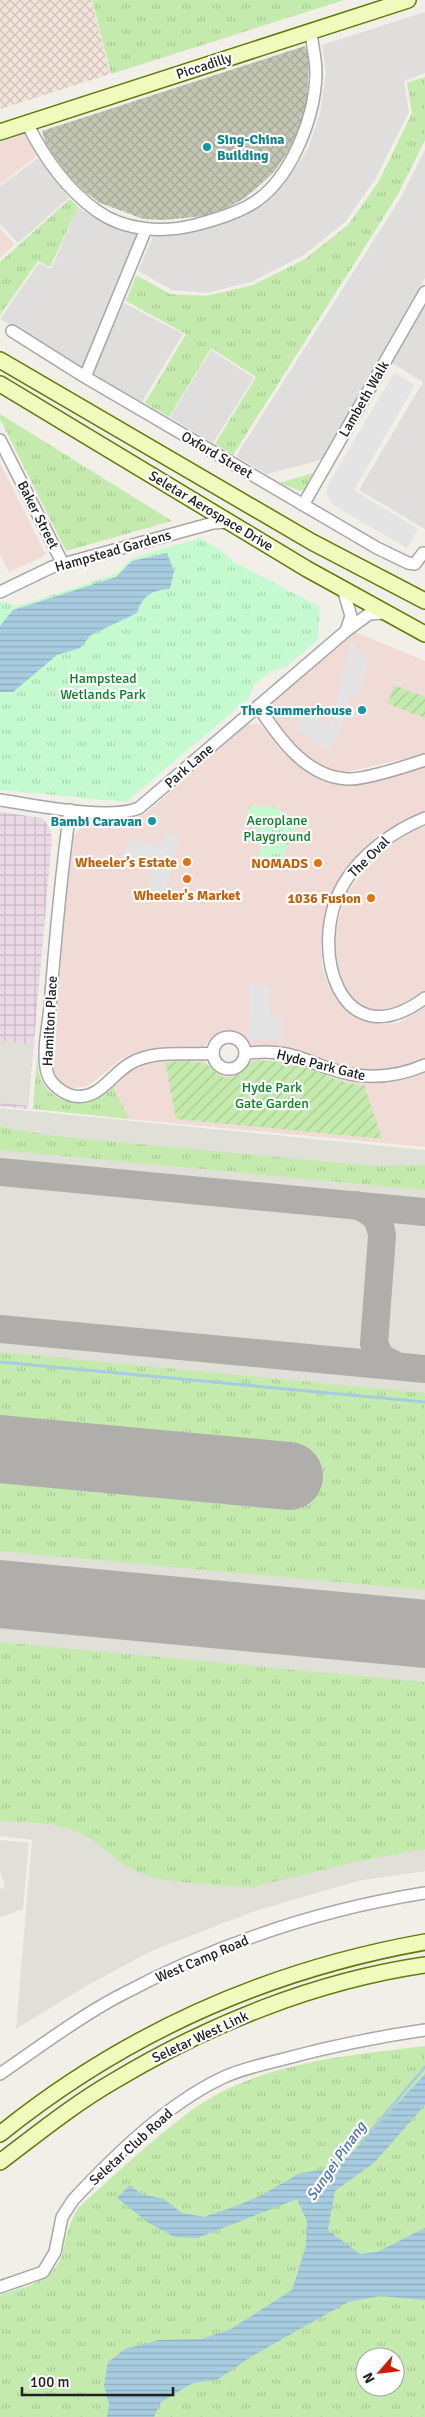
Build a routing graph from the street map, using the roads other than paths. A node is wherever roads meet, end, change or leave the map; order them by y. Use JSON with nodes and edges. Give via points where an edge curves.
{"nodes":[{"id":1,"x":408,"y":0,"type":"edge"},
{"id":2,"x":311,"y":32,"type":"junction"},
{"id":3,"x":26,"y":123,"type":"junction"},
{"id":4,"x":0,"y":132,"type":"edge"},
{"id":5,"x":146,"y":229,"type":"junction"},
{"id":6,"x":425,"y":292,"type":"edge"},
{"id":7,"x":12,"y":331,"type":"dead end"},
{"id":8,"x":0,"y":360,"type":"edge"},
{"id":9,"x":85,"y":377,"type":"junction"},
{"id":10,"x":0,"y":384,"type":"edge"},
{"id":11,"x":0,"y":440,"type":"edge"},
{"id":12,"x":303,"y":505,"type":"junction"},
{"id":13,"x":229,"y":522,"type":"junction"},
{"id":14,"x":423,"y":553,"type":"dead end"},
{"id":15,"x":63,"y":564,"type":"junction"},
{"id":16,"x":343,"y":589,"type":"junction"},
{"id":17,"x":0,"y":592,"type":"edge"},
{"id":18,"x":425,"y":601,"type":"edge"},
{"id":19,"x":385,"y":613,"type":"junction"},
{"id":20,"x":346,"y":631,"type":"junction"},
{"id":21,"x":425,"y":634,"type":"edge"},
{"id":22,"x":258,"y":706,"type":"junction"},
{"id":23,"x":425,"y":760,"type":"edge"},
{"id":24,"x":0,"y":800,"type":"edge"},
{"id":25,"x":70,"y":810,"type":"junction"},
{"id":26,"x":425,"y":818,"type":"edge"},
{"id":27,"x":425,"y":998,"type":"edge"},
{"id":28,"x":213,"y":1052,"type":"junction"},
{"id":29,"x":245,"y":1052,"type":"junction"},
{"id":30,"x":425,"y":1066,"type":"edge"},
{"id":31,"x":425,"y":1893,"type":"edge"},
{"id":32,"x":425,"y":1942,"type":"edge"},
{"id":33,"x":425,"y":1965,"type":"edge"},
{"id":34,"x":425,"y":2030,"type":"edge"},
{"id":35,"x":0,"y":2074,"type":"edge"},
{"id":36,"x":0,"y":2134,"type":"edge"},
{"id":37,"x":0,"y":2162,"type":"edge"},
{"id":38,"x":0,"y":2288,"type":"edge"}],
"edges":[{"from":1,"to":2,"type":"street","name":"Piccadilly"},
{"from":2,"to":3,"type":"street","name":"Piccadilly"},
{"from":2,"to":5,"type":"street","via":[[316,72],[308,125],[296,154],[274,183],[250,206],[216,220],[174,230]]},
{"from":3,"to":4,"type":"street","name":"Piccadilly"},
{"from":3,"to":5,"type":"street","via":[[43,154],[66,185],[98,212]]},
{"from":5,"to":9,"type":"street"},
{"from":6,"to":12,"type":"street","name":"Lambeth Walk"},
{"from":7,"to":9,"type":"street","name":"Oxford Street"},
{"from":8,"to":18,"type":"street","name":"Seletar Aerospace Drive","via":[[312,542]]},
{"from":9,"to":12,"type":"street","name":"Oxford Street"},
{"from":10,"to":13,"type":"street","name":"Seletar Aerospace Drive"},
{"from":11,"to":15,"type":"street","name":"Baker Street"},
{"from":12,"to":14,"type":"street","name":"Oxford Street","via":[[408,563],[414,564]]},
{"from":13,"to":15,"type":"street","name":"Hampstead Gardens","via":[[212,523]]},
{"from":13,"to":16,"type":"street","name":"Seletar Aerospace Drive"},
{"from":15,"to":17,"type":"street","name":"Hampstead Gardens"},
{"from":16,"to":19,"type":"street","name":"Seletar Aerospace Drive"},
{"from":16,"to":20,"type":"street","via":[[351,616]]},
{"from":19,"to":20,"type":"street","name":"Park Lane","via":[[369,614]]},
{"from":19,"to":21,"type":"street","name":"Seletar Aerospace Drive"},
{"from":20,"to":22,"type":"street","name":"Park Lane"},
{"from":22,"to":23,"type":"street","via":[[290,749],[324,773],[348,779]]},
{"from":22,"to":25,"type":"street","name":"Park Lane","via":[[144,805],[125,813]]},
{"from":24,"to":25,"type":"street","name":"Park Lane"},
{"from":25,"to":28,"type":"street","name":"Hamilton Place","via":[[45,1062],[52,1082],[72,1096],[88,1095],[103,1088],[126,1066],[142,1058]]},
{"from":26,"to":27,"type":"street","name":"The Oval","via":[[390,836],[343,885],[330,923],[329,959],[339,992],[361,1012],[394,1016]]},
{"from":28,"to":29,"type":"street","via":[[216,1043],[231,1037],[241,1042]]},
{"from":28,"to":29,"type":"street","via":[[216,1063],[229,1070],[243,1063]]},
{"from":29,"to":30,"type":"street","name":"Hyde Park Gate","via":[[291,1054],[364,1077],[390,1076]]},
{"from":31,"to":35,"type":"street","name":"West Camp Road","via":[[368,1902],[318,1915],[188,1962],[116,1998]]},
{"from":32,"to":36,"type":"street","name":"Seletar West Link","via":[[313,1967],[216,2002],[101,2062]]},
{"from":33,"to":37,"type":"street","name":"Seletar West Link","via":[[319,1989],[224,2025],[113,2081]]},
{"from":34,"to":38,"type":"street","name":"Seletar Club Road","via":[[319,2050],[221,2078],[161,2117],[74,2200],[62,2217],[55,2252],[43,2272]]}]}
